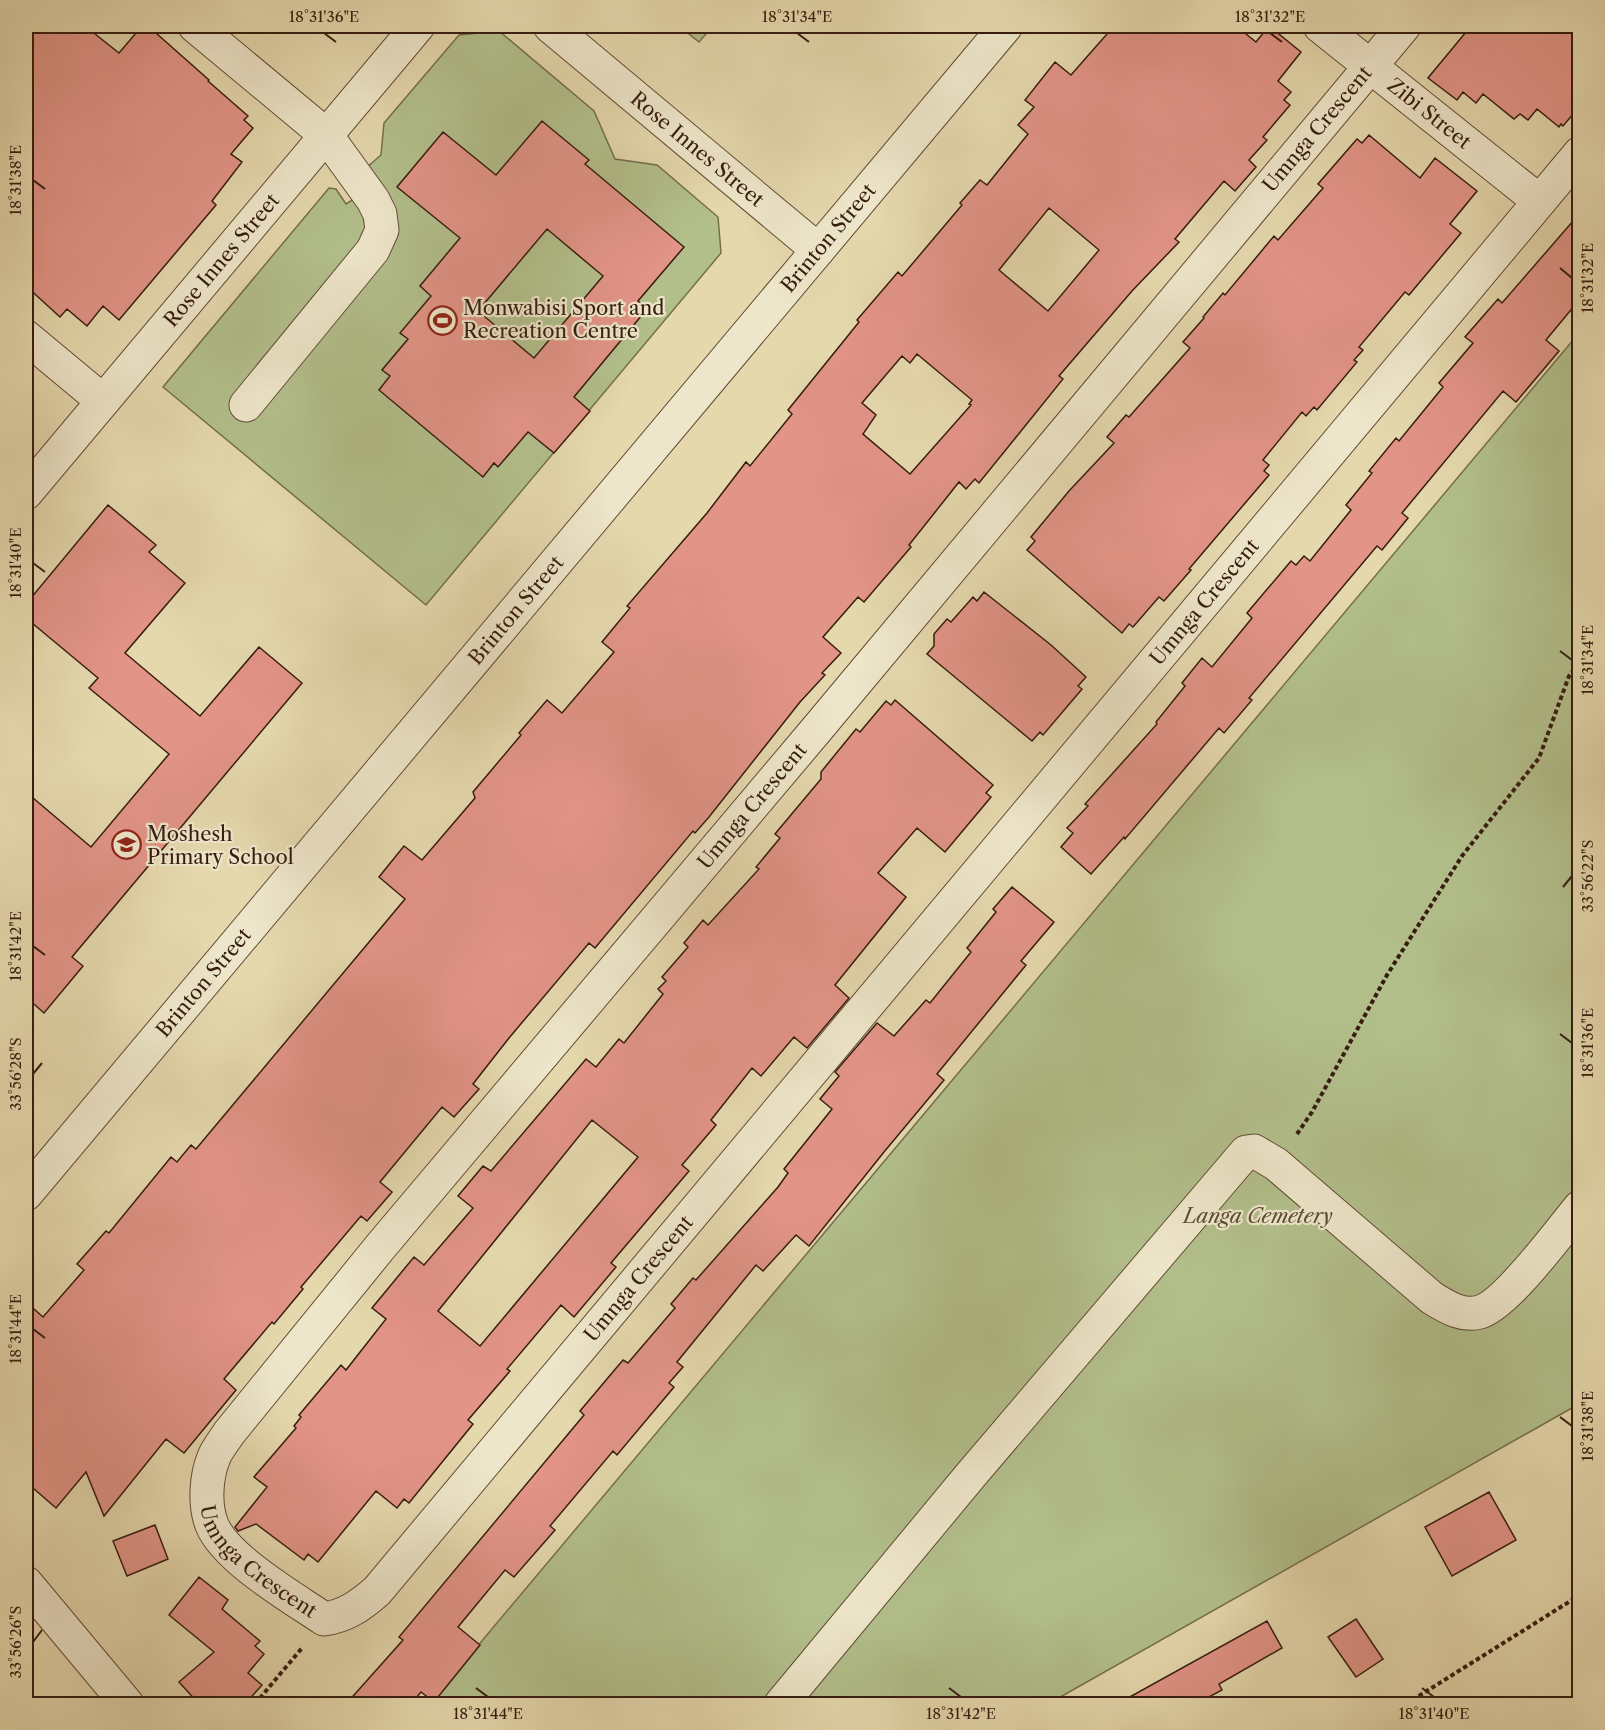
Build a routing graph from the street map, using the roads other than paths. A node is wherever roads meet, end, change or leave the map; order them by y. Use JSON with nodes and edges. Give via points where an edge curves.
{"nodes":[{"id":1,"x":195,"y":26,"type":"edge"},
{"id":2,"x":418,"y":26,"type":"edge"},
{"id":3,"x":550,"y":26,"type":"edge"},
{"id":4,"x":1006,"y":26,"type":"edge"},
{"id":5,"x":1320,"y":26,"type":"edge"},
{"id":6,"x":1404,"y":26,"type":"edge"},
{"id":7,"x":1370,"y":66,"type":"junction"},
{"id":8,"x":326,"y":135,"type":"junction"},
{"id":9,"x":1580,"y":153,"type":"edge"},
{"id":10,"x":1539,"y":201,"type":"junction"},
{"id":11,"x":818,"y":250,"type":"junction"},
{"id":12,"x":26,"y":337,"type":"edge"},
{"id":13,"x":103,"y":401,"type":"junction"},
{"id":14,"x":246,"y":405,"type":"dead end"},
{"id":15,"x":26,"y":493,"type":"edge"},
{"id":16,"x":26,"y":1194,"type":"edge"},
{"id":17,"x":1580,"y":1207,"type":"edge"},
{"id":18,"x":26,"y":1583,"type":"edge"},
{"id":19,"x":127,"y":1704,"type":"edge"},
{"id":20,"x":781,"y":1704,"type":"edge"}],
"edges":[{"from":1,"to":8,"type":"street"},
{"from":2,"to":8,"type":"street","name":"Rose Innes Street"},
{"from":3,"to":11,"type":"street","name":"Rose Innes Street"},
{"from":4,"to":11,"type":"street","name":"Brinton Street"},
{"from":5,"to":7,"type":"street","name":"Zibi Street"},
{"from":6,"to":7,"type":"street","name":"Umnga Crescent"},
{"from":7,"to":10,"type":"street","name":"Zibi Street"},
{"from":7,"to":10,"type":"street","name":"Umnga Crescent","via":[[381,1246],[229,1433],[214,1456],[207,1502],[212,1524],[239,1557],[324,1619],[361,1605],[377,1591]]},
{"from":8,"to":13,"type":"street","name":"Rose Innes Street"},
{"from":8,"to":14,"type":"street","via":[[374,200],[382,230],[373,249]]},
{"from":9,"to":10,"type":"street","name":"Umnga Crescent"},
{"from":11,"to":16,"type":"street","name":"Brinton Street"},
{"from":12,"to":13,"type":"street"},
{"from":13,"to":15,"type":"street","name":"Rose Innes Street"},
{"from":17,"to":20,"type":"street","via":[[1501,1298],[1482,1311],[1450,1310],[1276,1164],[1254,1150],[1246,1152]]},
{"from":18,"to":19,"type":"street"}]}
